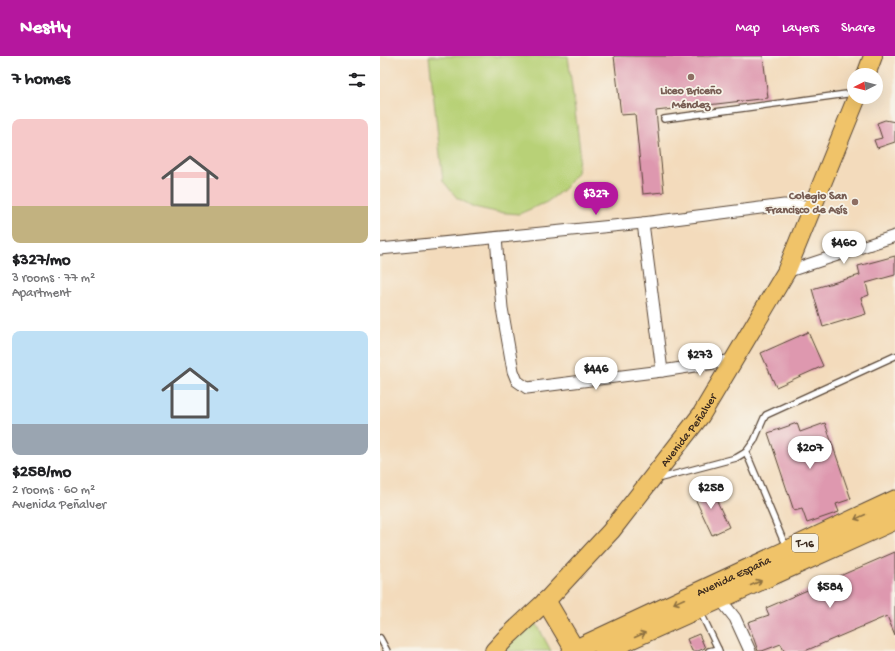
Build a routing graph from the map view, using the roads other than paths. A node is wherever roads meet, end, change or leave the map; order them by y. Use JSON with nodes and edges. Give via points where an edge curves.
{"nodes":[{"id":1,"x":873,"y":56,"type":"edge"},
{"id":2,"x":869,"y":68,"type":"edge"},
{"id":3,"x":847,"y":94,"type":"edge"},
{"id":4,"x":854,"y":104,"type":"edge"},
{"id":5,"x":664,"y":119,"type":"dead end"},
{"id":6,"x":813,"y":206,"type":"junction"},
{"id":7,"x":644,"y":223,"type":"junction"},
{"id":8,"x":895,"y":236,"type":"edge"},
{"id":9,"x":496,"y":238,"type":"junction"},
{"id":10,"x":380,"y":249,"type":"edge"},
{"id":11,"x":786,"y":272,"type":"junction"},
{"id":12,"x":895,"y":356,"type":"edge"},
{"id":13,"x":734,"y":360,"type":"junction"},
{"id":14,"x":662,"y":371,"type":"junction"},
{"id":15,"x":746,"y":452,"type":"junction"},
{"id":16,"x":650,"y":482,"type":"junction"},
{"id":17,"x":895,"y":500,"type":"edge"},
{"id":18,"x":895,"y":520,"type":"edge"},
{"id":19,"x":783,"y":540,"type":"dead end"},
{"id":20,"x":720,"y":599,"type":"junction"},
{"id":21,"x":546,"y":601,"type":"junction"},
{"id":22,"x":699,"y":608,"type":"junction"},
{"id":23,"x":380,"y":638,"type":"edge"},
{"id":24,"x":500,"y":645,"type":"edge"},
{"id":25,"x":718,"y":650,"type":"edge"},
{"id":26,"x":387,"y":651,"type":"edge"},
{"id":27,"x":491,"y":651,"type":"edge"},
{"id":28,"x":578,"y":651,"type":"edge"},
{"id":29,"x":604,"y":651,"type":"edge"},
{"id":30,"x":709,"y":651,"type":"edge"},
{"id":31,"x":750,"y":651,"type":"edge"}],
"edges":[{"from":1,"to":2,"type":"main road"},
{"from":3,"to":5,"type":"lane"},
{"from":4,"to":6,"type":"main road","name":"Avenida Peñalver"},
{"from":6,"to":7,"type":"street","via":[[784,205]]},
{"from":6,"to":11,"type":"main road","name":"Avenida Peñalver"},
{"from":7,"to":9,"type":"street"},
{"from":7,"to":14,"type":"street"},
{"from":8,"to":11,"type":"street"},
{"from":9,"to":10,"type":"street"},
{"from":9,"to":14,"type":"street","via":[[502,308],[517,381],[527,388]]},
{"from":11,"to":13,"type":"main road","name":"Avenida Peñalver"},
{"from":12,"to":15,"type":"lane","via":[[766,415]]},
{"from":13,"to":14,"type":"street"},
{"from":13,"to":16,"type":"main road","name":"Avenida Peñalver","via":[[701,415]]},
{"from":15,"to":16,"type":"lane","via":[[736,458]]},
{"from":15,"to":19,"type":"lane"},
{"from":16,"to":21,"type":"main road","name":"Avenida Peñalver","via":[[611,531]]},
{"from":17,"to":28,"type":"highway","name":"Avenida España","number":"T-16","one_way":true},
{"from":20,"to":18,"type":"highway","name":"Avenida España","number":"T-16","one_way":true},
{"from":20,"to":22,"type":"highway","name":"Avenida España","number":"T-16"},
{"from":20,"to":31,"type":"street","via":[[736,618]]},
{"from":21,"to":24,"type":"main road","name":"Avenida Peñalver"},
{"from":21,"to":28,"type":"highway"},
{"from":22,"to":25,"type":"lane"},
{"from":29,"to":22,"type":"highway","name":"Avenida España","number":"T-16","one_way":true},
{"from":23,"to":26,"type":"lane"},
{"from":24,"to":27,"type":"main road","name":"Avenida Peñalver"},
{"from":25,"to":30,"type":"lane"}]}
